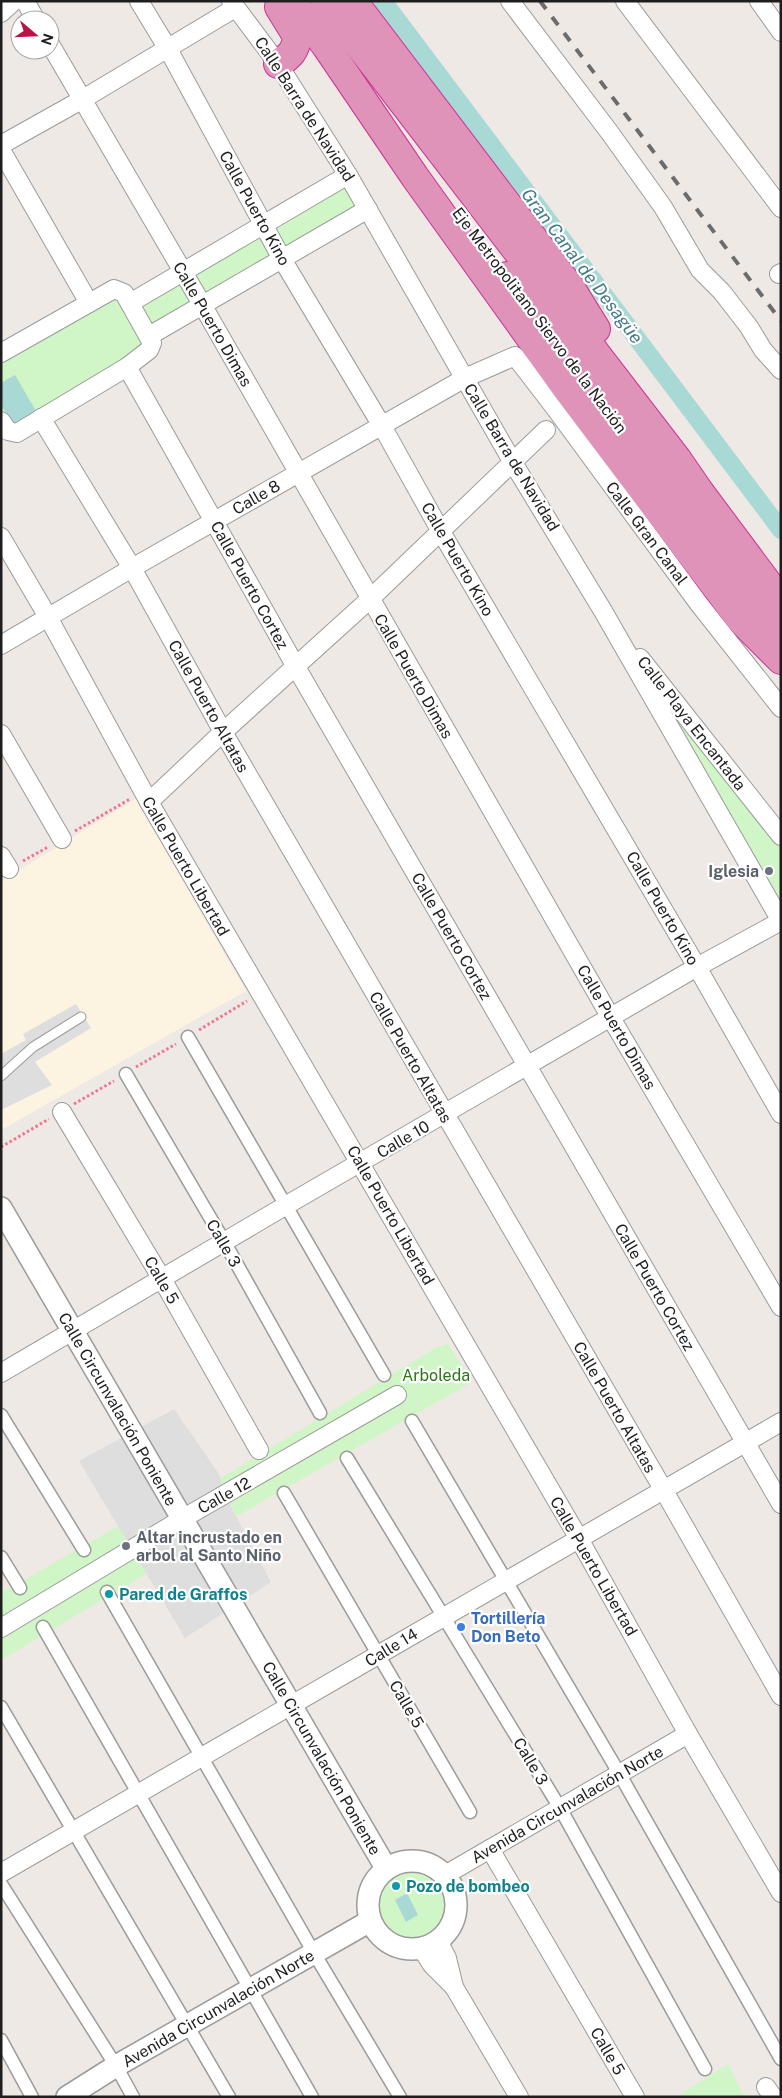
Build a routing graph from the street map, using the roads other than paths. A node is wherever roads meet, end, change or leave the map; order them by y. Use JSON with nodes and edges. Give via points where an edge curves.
{"nodes":[{"id":1,"x":14,"y":1,"type":"edge"},
{"id":2,"x":139,"y":1,"type":"edge"},
{"id":3,"x":276,"y":1,"type":"edge"},
{"id":4,"x":292,"y":1,"type":"edge"},
{"id":5,"x":300,"y":1,"type":"edge"},
{"id":6,"x":325,"y":1,"type":"edge"},
{"id":7,"x":353,"y":1,"type":"edge"},
{"id":8,"x":510,"y":1,"type":"edge"},
{"id":9,"x":625,"y":1,"type":"edge"},
{"id":10,"x":759,"y":1,"type":"edge"},
{"id":11,"x":233,"y":4,"type":"edge"},
{"id":12,"x":1,"y":13,"type":"edge"},
{"id":13,"x":781,"y":32,"type":"edge"},
{"id":14,"x":168,"y":49,"type":"junction"},
{"id":15,"x":60,"y":60,"type":"edge"},
{"id":16,"x":278,"y":64,"type":"junction"},
{"id":17,"x":83,"y":99,"type":"junction"},
{"id":18,"x":1,"y":145,"type":"edge"},
{"id":19,"x":1,"y":150,"type":"edge"},
{"id":20,"x":348,"y":175,"type":"junction"},
{"id":21,"x":781,"y":208,"type":"edge"},
{"id":22,"x":368,"y":209,"type":"junction"},
{"id":23,"x":264,"y":225,"type":"junction"},
{"id":24,"x":282,"y":259,"type":"junction"},
{"id":25,"x":183,"y":272,"type":"junction"},
{"id":26,"x":90,"y":303,"type":"junction"},
{"id":27,"x":130,"y":303,"type":"junction"},
{"id":28,"x":202,"y":305,"type":"junction"},
{"id":29,"x":150,"y":342,"type":"junction"},
{"id":30,"x":3,"y":349,"type":"edge"},
{"id":31,"x":515,"y":356,"type":"joint"},
{"id":32,"x":127,"y":367,"type":"junction"},
{"id":33,"x":781,"y":370,"type":"edge"},
{"id":34,"x":465,"y":378,"type":"junction"},
{"id":35,"x":41,"y":418,"type":"junction"},
{"id":36,"x":1,"y":421,"type":"edge"},
{"id":37,"x":382,"y":426,"type":"junction"},
{"id":38,"x":546,"y":430,"type":"dead end"},
{"id":39,"x":677,"y":459,"type":"junction"},
{"id":40,"x":512,"y":461,"type":"junction"},
{"id":41,"x":298,"y":473,"type":"junction"},
{"id":42,"x":215,"y":521,"type":"junction"},
{"id":43,"x":440,"y":530,"type":"junction"},
{"id":44,"x":1,"y":537,"type":"edge"},
{"id":45,"x":132,"y":568,"type":"junction"},
{"id":46,"x":370,"y":599,"type":"junction"},
{"id":47,"x":781,"y":601,"type":"edge"},
{"id":48,"x":603,"y":611,"type":"junction"},
{"id":49,"x":48,"y":617,"type":"junction"},
{"id":50,"x":781,"y":638,"type":"edge"},
{"id":51,"x":1,"y":645,"type":"edge"},
{"id":52,"x":781,"y":660,"type":"edge"},
{"id":53,"x":296,"y":667,"type":"junction"},
{"id":54,"x":781,"y":708,"type":"edge"},
{"id":55,"x":223,"y":732,"type":"junction"},
{"id":56,"x":1,"y":734,"type":"edge"},
{"id":57,"x":149,"y":802,"type":"junction"},
{"id":58,"x":781,"y":836,"type":"edge"},
{"id":59,"x":62,"y":839,"type":"dead end"},
{"id":60,"x":781,"y":921,"type":"edge"},
{"id":61,"x":697,"y":968,"type":"junction"},
{"id":62,"x":81,"y":1017,"type":"dead end"},
{"id":63,"x":611,"y":1018,"type":"junction"},
{"id":64,"x":188,"y":1037,"type":"dead end"},
{"id":65,"x":528,"y":1067,"type":"junction"},
{"id":66,"x":126,"y":1074,"type":"dead end"},
{"id":67,"x":1,"y":1076,"type":"edge"},
{"id":68,"x":62,"y":1112,"type":"dead end"},
{"id":69,"x":781,"y":1114,"type":"edge"},
{"id":70,"x":445,"y":1115,"type":"junction"},
{"id":71,"x":361,"y":1163,"type":"junction"},
{"id":72,"x":286,"y":1206,"type":"junction"},
{"id":73,"x":1,"y":1208,"type":"edge"},
{"id":74,"x":225,"y":1243,"type":"junction"},
{"id":75,"x":162,"y":1279,"type":"junction"},
{"id":76,"x":781,"y":1307,"type":"edge"},
{"id":77,"x":73,"y":1331,"type":"junction"},
{"id":78,"x":1,"y":1373,"type":"edge"},
{"id":79,"x":384,"y":1375,"type":"dead end"},
{"id":80,"x":397,"y":1395,"type":"dead end"},
{"id":81,"x":320,"y":1413,"type":"dead end"},
{"id":82,"x":1,"y":1414,"type":"edge"},
{"id":83,"x":412,"y":1421,"type":"dead end"},
{"id":84,"x":781,"y":1422,"type":"edge"},
{"id":85,"x":745,"y":1443,"type":"junction"},
{"id":86,"x":259,"y":1450,"type":"dead end"},
{"id":87,"x":347,"y":1458,"type":"dead end"},
{"id":88,"x":663,"y":1490,"type":"junction"},
{"id":89,"x":284,"y":1493,"type":"dead end"},
{"id":90,"x":781,"y":1504,"type":"edge"},
{"id":91,"x":182,"y":1518,"type":"junction"},
{"id":92,"x":578,"y":1537,"type":"junction"},
{"id":93,"x":84,"y":1550,"type":"dead end"},
{"id":94,"x":1,"y":1557,"type":"edge"},
{"id":95,"x":505,"y":1580,"type":"junction"},
{"id":96,"x":20,"y":1588,"type":"dead end"},
{"id":97,"x":107,"y":1592,"type":"dead end"},
{"id":98,"x":443,"y":1617,"type":"junction"},
{"id":99,"x":43,"y":1627,"type":"dead end"},
{"id":100,"x":1,"y":1628,"type":"edge"},
{"id":101,"x":379,"y":1655,"type":"junction"},
{"id":102,"x":781,"y":1696,"type":"edge"},
{"id":103,"x":292,"y":1706,"type":"junction"},
{"id":104,"x":1,"y":1707,"type":"edge"},
{"id":105,"x":688,"y":1734,"type":"junction"},
{"id":106,"x":202,"y":1758,"type":"junction"},
{"id":107,"x":618,"y":1773,"type":"junction"},
{"id":108,"x":140,"y":1793,"type":"junction"},
{"id":109,"x":560,"y":1808,"type":"junction"},
{"id":110,"x":470,"y":1812,"type":"dead end"},
{"id":111,"x":74,"y":1831,"type":"junction"},
{"id":112,"x":490,"y":1849,"type":"junction"},
{"id":113,"x":386,"y":1868,"type":"junction"},
{"id":114,"x":1,"y":1873,"type":"edge"},
{"id":115,"x":445,"y":1875,"type":"junction"},
{"id":116,"x":1,"y":1884,"type":"edge"},
{"id":117,"x":781,"y":1894,"type":"edge"},
{"id":118,"x":370,"y":1921,"type":"junction"},
{"id":119,"x":430,"y":1945,"type":"junction"},
{"id":120,"x":314,"y":1953,"type":"junction"},
{"id":121,"x":252,"y":1990,"type":"junction"},
{"id":122,"x":187,"y":2025,"type":"junction"},
{"id":123,"x":1,"y":2040,"type":"edge"},
{"id":124,"x":781,"y":2059,"type":"edge"},
{"id":125,"x":116,"y":2066,"type":"junction"},
{"id":126,"x":705,"y":2069,"type":"dead end"},
{"id":127,"x":32,"y":2097,"type":"edge"},
{"id":128,"x":67,"y":2097,"type":"edge"},
{"id":129,"x":133,"y":2097,"type":"edge"},
{"id":130,"x":229,"y":2097,"type":"edge"},
{"id":131,"x":312,"y":2097,"type":"edge"},
{"id":132,"x":400,"y":2097,"type":"edge"},
{"id":133,"x":519,"y":2097,"type":"edge"},
{"id":134,"x":635,"y":2097,"type":"edge"}],
"edges":[{"from":1,"to":12,"type":"street"},
{"from":2,"to":14,"type":"street","name":"Calle Puerto Kino"},
{"from":3,"to":16,"type":"highway","via":[[297,36],[294,51]]},
{"from":4,"to":52,"type":"highway","via":[[579,405],[741,620]]},
{"from":5,"to":50,"type":"highway","name":"Eje Metropolitano Siervo de la Nación"},
{"from":6,"to":39,"type":"highway","name":"Eje Metropolitano Siervo de la Nación"},
{"from":7,"to":39,"type":"highway","via":[[570,287],[656,413]]},
{"from":8,"to":33,"type":"street","via":[[663,207],[700,270],[722,292]]},
{"from":9,"to":21,"type":"street"},
{"from":10,"to":13,"type":"street"},
{"from":11,"to":14,"type":"street"},
{"from":11,"to":16,"type":"street","name":"Calle Barra de Navidad"},
{"from":14,"to":17,"type":"street"},
{"from":14,"to":23,"type":"street","name":"Calle Puerto Kino"},
{"from":15,"to":17,"type":"street","name":"Calle Puerto Dimas"},
{"from":16,"to":20,"type":"street","name":"Calle Barra de Navidad"},
{"from":17,"to":18,"type":"street"},
{"from":17,"to":25,"type":"street","name":"Calle Puerto Dimas"},
{"from":19,"to":26,"type":"street"},
{"from":20,"to":22,"type":"street","name":"Calle Barra de Navidad"},
{"from":20,"to":23,"type":"street"},
{"from":22,"to":24,"type":"street"},
{"from":22,"to":34,"type":"street","name":"Calle Barra de Navidad"},
{"from":23,"to":24,"type":"street","name":"Calle Puerto Kino"},
{"from":23,"to":25,"type":"street"},
{"from":24,"to":28,"type":"street"},
{"from":24,"to":37,"type":"street","name":"Calle Puerto Kino"},
{"from":25,"to":27,"type":"street"},
{"from":25,"to":28,"type":"street","name":"Calle Puerto Dimas"},
{"from":26,"to":27,"type":"street","via":[[118,289]]},
{"from":26,"to":30,"type":"street"},
{"from":27,"to":29,"type":"street"},
{"from":28,"to":29,"type":"street"},
{"from":28,"to":41,"type":"street","name":"Calle Puerto Dimas"},
{"from":29,"to":32,"type":"street","via":[[146,354]]},
{"from":31,"to":34,"type":"street","name":"Calle 8"},
{"from":31,"to":54,"type":"street","name":"Calle Gran Canal","via":[[699,604]]},
{"from":32,"to":35,"type":"street"},
{"from":32,"to":42,"type":"street","name":"Calle Puerto Cortez"},
{"from":34,"to":37,"type":"street","name":"Calle 8"},
{"from":34,"to":40,"type":"street","name":"Calle Barra de Navidad"},
{"from":35,"to":36,"type":"street","via":[[17,433],[8,431]]},
{"from":35,"to":45,"type":"street","name":"Calle Puerto Altatas"},
{"from":37,"to":41,"type":"street","name":"Calle 8"},
{"from":37,"to":43,"type":"street","name":"Calle Puerto Kino"},
{"from":38,"to":40,"type":"street"},
{"from":39,"to":47,"type":"highway","name":"Eje Metropolitano Siervo de la Nación"},
{"from":40,"to":43,"type":"street"},
{"from":40,"to":48,"type":"street","name":"Calle Barra de Navidad"},
{"from":41,"to":42,"type":"street","name":"Calle 8"},
{"from":41,"to":46,"type":"street","name":"Calle Puerto Dimas"},
{"from":42,"to":45,"type":"street","name":"Calle 8"},
{"from":42,"to":53,"type":"street","name":"Calle Puerto Cortez"},
{"from":43,"to":46,"type":"street"},
{"from":43,"to":61,"type":"street","name":"Calle Puerto Kino"},
{"from":44,"to":49,"type":"street","name":"Calle Puerto Libertad"},
{"from":45,"to":49,"type":"street","name":"Calle 8"},
{"from":45,"to":55,"type":"street","name":"Calle Puerto Altatas"},
{"from":46,"to":53,"type":"street"},
{"from":46,"to":63,"type":"street","name":"Calle Puerto Dimas"},
{"from":48,"to":58,"type":"street","name":"Calle Playa Encantada"},
{"from":48,"to":60,"type":"street","name":"Calle Barra de Navidad"},
{"from":49,"to":51,"type":"street","name":"Calle 8"},
{"from":49,"to":57,"type":"street","name":"Calle Puerto Libertad"},
{"from":53,"to":55,"type":"street"},
{"from":53,"to":65,"type":"street","name":"Calle Puerto Cortez"},
{"from":55,"to":57,"type":"street"},
{"from":55,"to":70,"type":"street","name":"Calle Puerto Altatas"},
{"from":56,"to":59,"type":"street"},
{"from":57,"to":71,"type":"street","name":"Calle Puerto Libertad"},
{"from":60,"to":61,"type":"street","name":"Calle 10"},
{"from":61,"to":63,"type":"street","name":"Calle 10"},
{"from":61,"to":69,"type":"street","name":"Calle Puerto Kino"},
{"from":62,"to":67,"type":"lane","via":[[33,1047]]},
{"from":63,"to":65,"type":"street","name":"Calle 10"},
{"from":63,"to":76,"type":"street","name":"Calle Puerto Dimas"},
{"from":64,"to":72,"type":"street"},
{"from":65,"to":70,"type":"street","name":"Calle 10"},
{"from":65,"to":85,"type":"street","name":"Calle Puerto Cortez"},
{"from":66,"to":74,"type":"street","name":"Calle 3"},
{"from":68,"to":75,"type":"street","name":"Calle 5"},
{"from":70,"to":71,"type":"street","name":"Calle 10"},
{"from":70,"to":88,"type":"street","name":"Calle Puerto Altatas"},
{"from":71,"to":72,"type":"street","name":"Calle 10"},
{"from":71,"to":92,"type":"street","name":"Calle Puerto Libertad"},
{"from":72,"to":74,"type":"street","name":"Calle 10"},
{"from":72,"to":79,"type":"street"},
{"from":73,"to":77,"type":"street","name":"Calle Circunvalación Poniente"},
{"from":74,"to":75,"type":"street","name":"Calle 10"},
{"from":74,"to":81,"type":"street","name":"Calle 3"},
{"from":75,"to":77,"type":"street","name":"Calle 10"},
{"from":75,"to":86,"type":"street","name":"Calle 5"},
{"from":77,"to":78,"type":"street","name":"Calle 10"},
{"from":77,"to":91,"type":"street","name":"Calle Circunvalación Poniente"},
{"from":80,"to":91,"type":"street","name":"Calle 12"},
{"from":82,"to":93,"type":"street"},
{"from":83,"to":95,"type":"street"},
{"from":84,"to":85,"type":"street","name":"Calle 14"},
{"from":85,"to":88,"type":"street","name":"Calle 14"},
{"from":85,"to":90,"type":"street","name":"Calle Puerto Cortez"},
{"from":87,"to":98,"type":"street","name":"Calle 3"},
{"from":88,"to":92,"type":"street","name":"Calle 14"},
{"from":88,"to":102,"type":"street","name":"Calle Puerto Altatas"},
{"from":89,"to":101,"type":"street","name":"Calle 5"},
{"from":91,"to":100,"type":"street","name":"Calle 12"},
{"from":91,"to":103,"type":"street","name":"Calle Circunvalación Poniente"},
{"from":92,"to":95,"type":"street","name":"Calle 14"},
{"from":92,"to":105,"type":"street","name":"Calle Puerto Libertad"},
{"from":94,"to":96,"type":"street"},
{"from":95,"to":98,"type":"street","name":"Calle 14"},
{"from":95,"to":107,"type":"street"},
{"from":97,"to":106,"type":"street"},
{"from":98,"to":101,"type":"street","name":"Calle 14"},
{"from":98,"to":109,"type":"street","name":"Calle 3"},
{"from":99,"to":108,"type":"street"},
{"from":101,"to":103,"type":"street","name":"Calle 14"},
{"from":101,"to":110,"type":"street","name":"Calle 5"},
{"from":103,"to":106,"type":"street","name":"Calle 14"},
{"from":103,"to":113,"type":"street","name":"Calle Circunvalación Poniente"},
{"from":104,"to":111,"type":"street"},
{"from":105,"to":107,"type":"street","name":"Avenida Circunvalación Norte"},
{"from":105,"to":117,"type":"street","name":"Calle Puerto Libertad"},
{"from":106,"to":108,"type":"street","name":"Calle 14"},
{"from":106,"to":120,"type":"street"},
{"from":107,"to":109,"type":"street","name":"Avenida Circunvalación Norte"},
{"from":107,"to":124,"type":"street"},
{"from":108,"to":111,"type":"street","name":"Calle 14"},
{"from":108,"to":121,"type":"street"},
{"from":109,"to":112,"type":"street","name":"Avenida Circunvalación Norte"},
{"from":109,"to":126,"type":"street","name":"Calle 3"},
{"from":111,"to":114,"type":"street","name":"Calle 14"},
{"from":111,"to":122,"type":"street"},
{"from":112,"to":115,"type":"street","name":"Avenida Circunvalación Norte"},
{"from":112,"to":134,"type":"street","name":"Calle 5"},
{"from":113,"to":115,"type":"street","via":[[417,1860],[433,1865]]},
{"from":113,"to":118,"type":"street","via":[[375,1880],[369,1894]]},
{"from":115,"to":119,"type":"street","via":[[454,1888],[457,1903],[454,1919],[448,1932]]},
{"from":116,"to":125,"type":"street"},
{"from":118,"to":119,"type":"street","via":[[381,1937],[393,1946],[408,1950]]},
{"from":118,"to":120,"type":"street","name":"Avenida Circunvalación Norte"},
{"from":119,"to":133,"type":"street","via":[[432,1965],[454,1987]]},
{"from":120,"to":121,"type":"street","name":"Avenida Circunvalación Norte"},
{"from":120,"to":132,"type":"street"},
{"from":121,"to":122,"type":"street","name":"Avenida Circunvalación Norte"},
{"from":121,"to":131,"type":"street"},
{"from":122,"to":125,"type":"street","name":"Avenida Circunvalación Norte"},
{"from":122,"to":130,"type":"street"},
{"from":123,"to":127,"type":"street"},
{"from":125,"to":128,"type":"street","name":"Avenida Circunvalación Norte"},
{"from":125,"to":129,"type":"street"}]}
